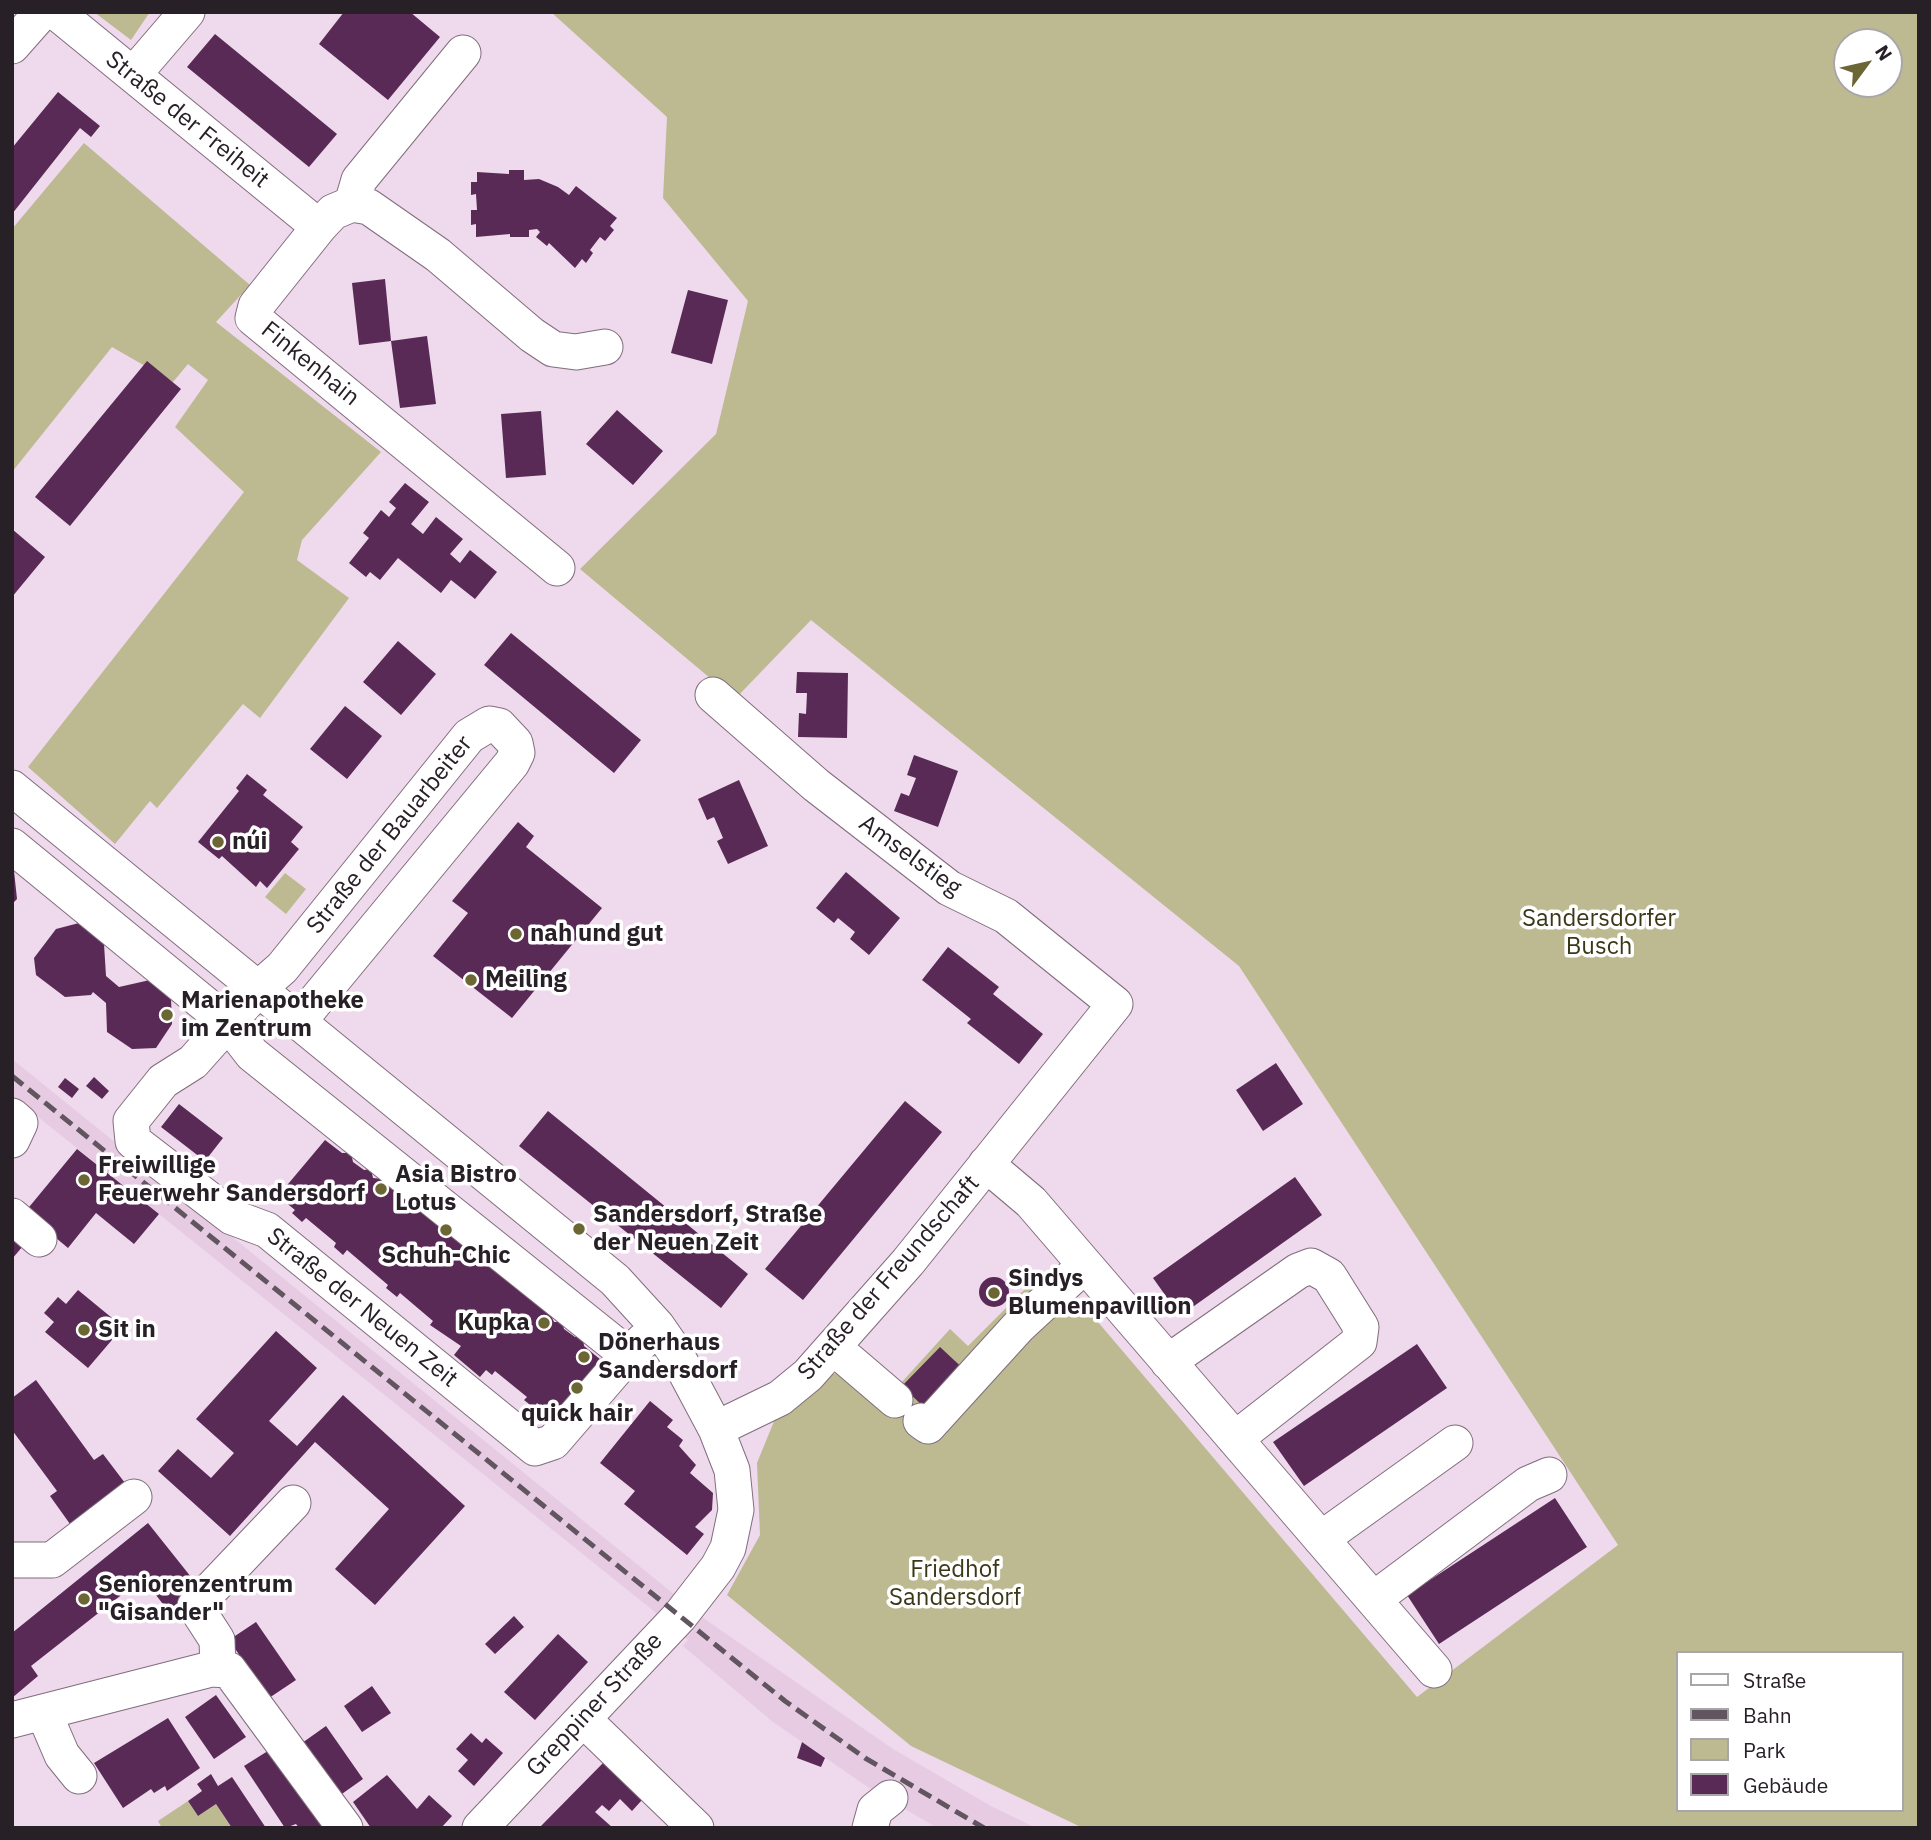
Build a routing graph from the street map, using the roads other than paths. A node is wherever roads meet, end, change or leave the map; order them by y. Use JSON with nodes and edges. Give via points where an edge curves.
{"nodes":[{"id":1,"x":42,"y":12,"type":"edge"},
{"id":2,"x":56,"y":12,"type":"edge"},
{"id":3,"x":187,"y":12,"type":"edge"},
{"id":4,"x":12,"y":46,"type":"edge"},
{"id":5,"x":463,"y":53,"type":"dead end"},
{"id":6,"x":134,"y":75,"type":"junction"},
{"id":7,"x":352,"y":204,"type":"junction"},
{"id":8,"x":318,"y":227,"type":"junction"},
{"id":9,"x":605,"y":347,"type":"dead end"},
{"id":10,"x":558,"y":568,"type":"dead end"},
{"id":11,"x":713,"y":695,"type":"dead end"},
{"id":12,"x":12,"y":788,"type":"edge"},
{"id":13,"x":12,"y":846,"type":"edge"},
{"id":14,"x":88,"y":849,"type":"junction"},
{"id":15,"x":58,"y":883,"type":"junction"},
{"id":16,"x":258,"y":988,"type":"junction"},
{"id":17,"x":1115,"y":1004,"type":"joint"},
{"id":18,"x":299,"y":1021,"type":"junction"},
{"id":19,"x":228,"y":1023,"type":"junction"},
{"id":20,"x":986,"y":1164,"type":"junction"},
{"id":21,"x":12,"y":1216,"type":"edge"},
{"id":22,"x":39,"y":1239,"type":"dead end"},
{"id":23,"x":1085,"y":1265,"type":"junction"},
{"id":24,"x":657,"y":1326,"type":"junction"},
{"id":25,"x":833,"y":1347,"type":"junction"},
{"id":26,"x":628,"y":1356,"type":"junction"},
{"id":27,"x":1168,"y":1362,"type":"junction"},
{"id":28,"x":716,"y":1429,"type":"junction"},
{"id":29,"x":1235,"y":1439,"type":"junction"},
{"id":30,"x":1455,"y":1443,"type":"dead end"},
{"id":31,"x":1549,"y":1475,"type":"dead end"},
{"id":32,"x":134,"y":1497,"type":"dead end"},
{"id":33,"x":293,"y":1503,"type":"dead end"},
{"id":34,"x":1321,"y":1539,"type":"junction"},
{"id":35,"x":12,"y":1560,"type":"edge"},
{"id":36,"x":1374,"y":1599,"type":"junction"},
{"id":37,"x":223,"y":1669,"type":"junction"},
{"id":38,"x":1434,"y":1670,"type":"dead end"},
{"id":39,"x":20,"y":1718,"type":"edge"},
{"id":40,"x":583,"y":1718,"type":"junction"},
{"id":41,"x":79,"y":1776,"type":"dead end"},
{"id":42,"x":890,"y":1798,"type":"dead end"},
{"id":43,"x":345,"y":1828,"type":"edge"},
{"id":44,"x":480,"y":1828,"type":"edge"},
{"id":45,"x":696,"y":1828,"type":"edge"},
{"id":46,"x":870,"y":1828,"type":"edge"}],
"edges":[{"from":1,"to":4,"type":"street"},
{"from":2,"to":6,"type":"street","name":"Straße der Freiheit"},
{"from":3,"to":6,"type":"street"},
{"from":5,"to":7,"type":"street","via":[[359,180]]},
{"from":6,"to":8,"type":"street","name":"Straße der Freiheit"},
{"from":7,"to":8,"type":"street","name":"Finkenhain","via":[[333,212]]},
{"from":7,"to":9,"type":"street","via":[[369,206],[438,255],[553,349],[576,352]]},
{"from":8,"to":10,"type":"street","name":"Finkenhain","via":[[256,306],[253,318]]},
{"from":11,"to":17,"type":"street","name":"Amselstieg","via":[[816,785],[948,888],[1006,916]]},
{"from":12,"to":14,"type":"street"},
{"from":13,"to":15,"type":"street"},
{"from":14,"to":15,"type":"street"},
{"from":14,"to":16,"type":"street"},
{"from":15,"to":19,"type":"street"},
{"from":16,"to":18,"type":"street"},
{"from":16,"to":18,"type":"street","name":"Straße der Bauarbeiter","via":[[282,968],[468,736],[489,724],[509,734],[517,752],[512,763]]},
{"from":16,"to":19,"type":"street"},
{"from":17,"to":20,"type":"street","name":"Straße der Freundschaft"},
{"from":18,"to":24,"type":"street","via":[[596,1263]]},
{"from":19,"to":26,"type":"street","via":[[252,1054]]},
{"from":19,"to":26,"type":"street","name":"Straße der Neuen Zeit","via":[[193,1062],[163,1081],[131,1121],[133,1141],[232,1217],[267,1230],[535,1448],[553,1442]]},
{"from":20,"to":23,"type":"street","name":"Straße der Freundschaft","via":[[1031,1202]]},
{"from":20,"to":25,"type":"street","name":"Straße der Freundschaft"},
{"from":21,"to":22,"type":"street"},
{"from":23,"to":25,"type":"street","via":[[1018,1327],[928,1426]]},
{"from":23,"to":27,"type":"street","name":"Straße der Freundschaft"},
{"from":24,"to":26,"type":"street"},
{"from":24,"to":28,"type":"street"},
{"from":25,"to":28,"type":"street","name":"Straße der Freundschaft","via":[[780,1398]]},
{"from":27,"to":29,"type":"street","name":"Straße der Freundschaft"},
{"from":27,"to":29,"type":"street","via":[[1298,1271],[1311,1266],[1329,1276],[1361,1326],[1359,1342]]},
{"from":28,"to":40,"type":"street","name":"Greppiner Straße","via":[[732,1470],[736,1510],[728,1548],[709,1581],[680,1616]]},
{"from":29,"to":34,"type":"street","name":"Straße der Freundschaft"},
{"from":30,"to":34,"type":"street"},
{"from":31,"to":36,"type":"street","via":[[1528,1484]]},
{"from":32,"to":35,"type":"street","via":[[52,1560]]},
{"from":33,"to":37,"type":"street","via":[[195,1606],[217,1640]]},
{"from":34,"to":36,"type":"street","name":"Straße der Freundschaft"},
{"from":36,"to":38,"type":"street","name":"Straße der Freundschaft"},
{"from":37,"to":39,"type":"street"},
{"from":37,"to":43,"type":"street"},
{"from":39,"to":41,"type":"street"},
{"from":40,"to":44,"type":"street","name":"Greppiner Straße"},
{"from":40,"to":45,"type":"street"},
{"from":42,"to":46,"type":"street","via":[[875,1810]]}]}
